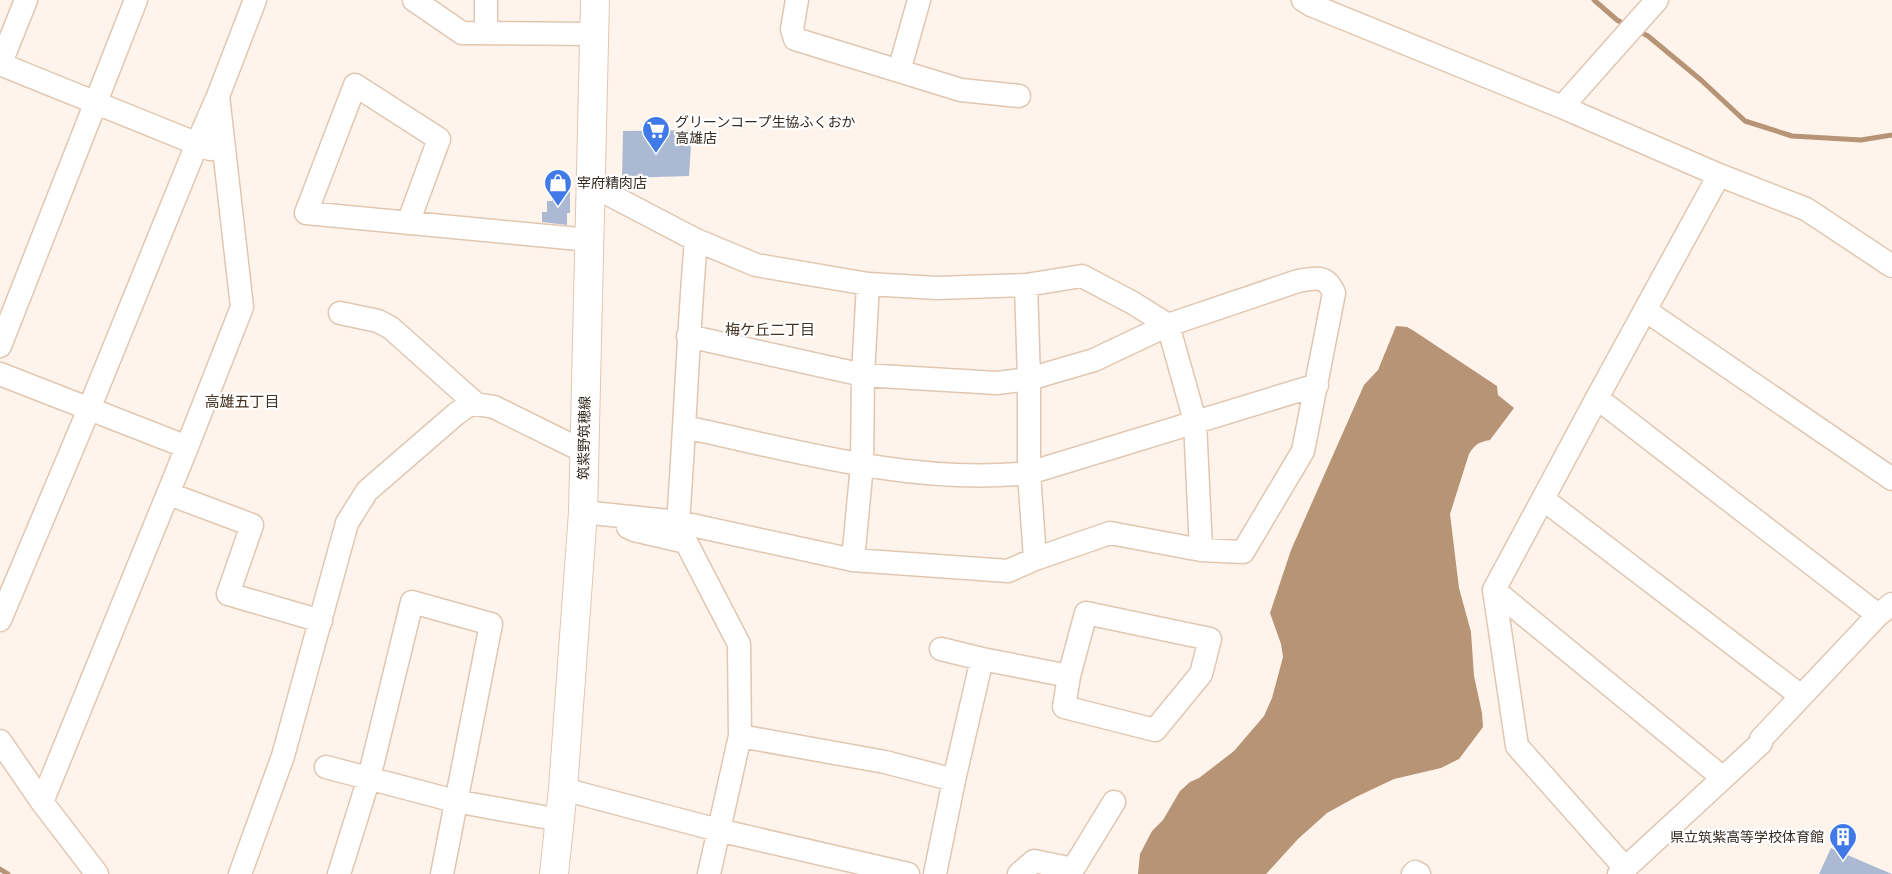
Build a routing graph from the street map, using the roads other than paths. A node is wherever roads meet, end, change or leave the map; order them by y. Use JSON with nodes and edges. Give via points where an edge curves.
{"nodes":[{"id":1,"x":26,"y":0,"type":"edge"},
{"id":2,"x":136,"y":0,"type":"edge"},
{"id":3,"x":255,"y":0,"type":"edge"},
{"id":4,"x":414,"y":0,"type":"edge"},
{"id":5,"x":486,"y":0,"type":"edge"},
{"id":6,"x":596,"y":0,"type":"edge"},
{"id":7,"x":797,"y":0,"type":"edge"},
{"id":8,"x":919,"y":0,"type":"edge"},
{"id":9,"x":1303,"y":0,"type":"edge"},
{"id":10,"x":1656,"y":0,"type":"edge"},
{"id":11,"x":486,"y":32,"type":"junction"},
{"id":12,"x":594,"y":34,"type":"junction"},
{"id":13,"x":0,"y":64,"type":"edge"},
{"id":14,"x":898,"y":71,"type":"junction"},
{"id":15,"x":218,"y":96,"type":"junction"},
{"id":16,"x":1019,"y":96,"type":"dead end"},
{"id":17,"x":95,"y":102,"type":"junction"},
{"id":18,"x":1562,"y":107,"type":"junction"},
{"id":19,"x":197,"y":144,"type":"junction"},
{"id":20,"x":224,"y":154,"type":"junction"},
{"id":21,"x":1719,"y":176,"type":"junction"},
{"id":22,"x":591,"y":185,"type":"junction"},
{"id":23,"x":408,"y":224,"type":"junction"},
{"id":24,"x":589,"y":240,"type":"junction"},
{"id":25,"x":696,"y":240,"type":"junction"},
{"id":26,"x":1892,"y":266,"type":"edge"},
{"id":27,"x":868,"y":284,"type":"junction"},
{"id":28,"x":1026,"y":285,"type":"junction"},
{"id":29,"x":1645,"y":310,"type":"junction"},
{"id":30,"x":340,"y":313,"type":"dead end"},
{"id":31,"x":1168,"y":325,"type":"junction"},
{"id":32,"x":688,"y":336,"type":"junction"},
{"id":33,"x":0,"y":346,"type":"edge"},
{"id":34,"x":0,"y":374,"type":"edge"},
{"id":35,"x":863,"y":375,"type":"junction"},
{"id":36,"x":1029,"y":380,"type":"junction"},
{"id":37,"x":1317,"y":385,"type":"junction"},
{"id":38,"x":1597,"y":398,"type":"junction"},
{"id":39,"x":476,"y":404,"type":"junction"},
{"id":40,"x":89,"y":409,"type":"junction"},
{"id":41,"x":1195,"y":421,"type":"junction"},
{"id":42,"x":685,"y":427,"type":"junction"},
{"id":43,"x":187,"y":447,"type":"junction"},
{"id":44,"x":583,"y":450,"type":"junction"},
{"id":45,"x":862,"y":465,"type":"junction"},
{"id":46,"x":1029,"y":473,"type":"junction"},
{"id":47,"x":1892,"y":479,"type":"edge"},
{"id":48,"x":168,"y":494,"type":"junction"},
{"id":49,"x":1543,"y":499,"type":"junction"},
{"id":50,"x":590,"y":512,"type":"junction"},
{"id":51,"x":678,"y":522,"type":"junction"},
{"id":52,"x":1201,"y":550,"type":"junction"},
{"id":53,"x":1035,"y":559,"type":"junction"},
{"id":54,"x":853,"y":560,"type":"junction"},
{"id":55,"x":1494,"y":590,"type":"junction"},
{"id":56,"x":1885,"y":609,"type":"edge"},
{"id":57,"x":0,"y":620,"type":"edge"},
{"id":58,"x":321,"y":621,"type":"junction"},
{"id":59,"x":941,"y":649,"type":"dead end"},
{"id":60,"x":982,"y":659,"type":"junction"},
{"id":61,"x":1069,"y":676,"type":"junction"},
{"id":62,"x":1801,"y":696,"type":"junction"},
{"id":63,"x":740,"y":736,"type":"junction"},
{"id":64,"x":0,"y":742,"type":"edge"},
{"id":65,"x":326,"y":768,"type":"dead end"},
{"id":66,"x":369,"y":778,"type":"junction"},
{"id":67,"x":1723,"y":778,"type":"junction"},
{"id":68,"x":954,"y":780,"type":"junction"},
{"id":69,"x":564,"y":789,"type":"junction"},
{"id":70,"x":455,"y":801,"type":"junction"},
{"id":71,"x":42,"y":802,"type":"junction"},
{"id":72,"x":1114,"y":802,"type":"dead end"},
{"id":73,"x":560,"y":820,"type":"junction"},
{"id":74,"x":718,"y":830,"type":"junction"},
{"id":75,"x":1622,"y":872,"type":"edge"},
{"id":76,"x":97,"y":874,"type":"edge"},
{"id":77,"x":240,"y":874,"type":"edge"},
{"id":78,"x":339,"y":874,"type":"edge"},
{"id":79,"x":442,"y":874,"type":"edge"},
{"id":80,"x":554,"y":874,"type":"edge"},
{"id":81,"x":709,"y":874,"type":"edge"},
{"id":82,"x":908,"y":874,"type":"edge"},
{"id":83,"x":934,"y":874,"type":"edge"},
{"id":84,"x":1019,"y":874,"type":"edge"},
{"id":85,"x":1412,"y":874,"type":"edge"},
{"id":86,"x":1418,"y":874,"type":"edge"}],
"edges":[{"from":1,"to":13,"type":"street"},
{"from":2,"to":17,"type":"street"},
{"from":3,"to":15,"type":"street"},
{"from":4,"to":11,"type":"street","via":[[462,33]]},
{"from":5,"to":11,"type":"street"},
{"from":6,"to":12,"type":"main road","name":"筑紫野筑穂線"},
{"from":7,"to":14,"type":"street","via":[[792,29],[795,39]]},
{"from":8,"to":14,"type":"street"},
{"from":9,"to":18,"type":"street"},
{"from":10,"to":18,"type":"street"},
{"from":11,"to":12,"type":"street"},
{"from":12,"to":22,"type":"main road","name":"筑紫野筑穂線"},
{"from":13,"to":17,"type":"street"},
{"from":14,"to":16,"type":"street","via":[[961,90]]},
{"from":15,"to":19,"type":"street"},
{"from":15,"to":20,"type":"street"},
{"from":17,"to":19,"type":"street"},
{"from":17,"to":33,"type":"street"},
{"from":18,"to":21,"type":"street"},
{"from":19,"to":20,"type":"street"},
{"from":19,"to":40,"type":"street"},
{"from":20,"to":43,"type":"street","via":[[242,307]]},
{"from":21,"to":26,"type":"street","via":[[1806,209]]},
{"from":21,"to":29,"type":"street"},
{"from":22,"to":24,"type":"main road","name":"筑紫野筑穂線"},
{"from":22,"to":25,"type":"street"},
{"from":23,"to":23,"type":"street","via":[[306,213],[355,85],[439,139]]},
{"from":23,"to":24,"type":"street"},
{"from":24,"to":44,"type":"main road","name":"筑紫野筑穂線"},
{"from":25,"to":27,"type":"street","via":[[756,265]]},
{"from":25,"to":32,"type":"street"},
{"from":27,"to":28,"type":"street","via":[[937,288]]},
{"from":27,"to":35,"type":"street"},
{"from":28,"to":31,"type":"street","via":[[1082,276],[1133,302]]},
{"from":28,"to":36,"type":"street"},
{"from":29,"to":38,"type":"street"},
{"from":29,"to":47,"type":"street"},
{"from":30,"to":39,"type":"street","via":[[378,321],[391,328]]},
{"from":31,"to":36,"type":"street","via":[[1094,360]]},
{"from":31,"to":37,"type":"street","via":[[1298,281],[1323,280],[1330,284],[1334,293]]},
{"from":31,"to":41,"type":"street"},
{"from":32,"to":35,"type":"street"},
{"from":32,"to":42,"type":"street"},
{"from":34,"to":40,"type":"street"},
{"from":35,"to":36,"type":"street","via":[[997,383]]},
{"from":35,"to":45,"type":"street"},
{"from":36,"to":46,"type":"street"},
{"from":37,"to":41,"type":"street"},
{"from":37,"to":52,"type":"street","via":[[1303,451],[1243,552]]},
{"from":38,"to":49,"type":"street"},
{"from":38,"to":56,"type":"street"},
{"from":39,"to":44,"type":"street","via":[[494,408]]},
{"from":39,"to":58,"type":"street","via":[[456,414],[367,491],[347,523]]},
{"from":40,"to":43,"type":"street"},
{"from":40,"to":57,"type":"street"},
{"from":41,"to":46,"type":"street"},
{"from":41,"to":52,"type":"street"},
{"from":42,"to":45,"type":"street"},
{"from":42,"to":51,"type":"street"},
{"from":43,"to":48,"type":"street"},
{"from":44,"to":50,"type":"main road","name":"筑紫野筑穂線"},
{"from":45,"to":46,"type":"street","via":[[962,476]]},
{"from":45,"to":54,"type":"street"},
{"from":46,"to":53,"type":"street"},
{"from":48,"to":58,"type":"street","via":[[252,525],[228,594]]},
{"from":48,"to":71,"type":"street"},
{"from":49,"to":55,"type":"street"},
{"from":49,"to":62,"type":"street"},
{"from":50,"to":51,"type":"street"},
{"from":50,"to":63,"type":"street","via":[[634,530],[686,542],[739,644]]},
{"from":50,"to":69,"type":"main road","name":"筑紫野筑穂線"},
{"from":51,"to":54,"type":"street"},
{"from":52,"to":53,"type":"street","via":[[1110,532]]},
{"from":53,"to":54,"type":"street","via":[[1008,571]]},
{"from":55,"to":67,"type":"street"},
{"from":55,"to":75,"type":"street","via":[[1517,746]]},
{"from":56,"to":62,"type":"street"},
{"from":58,"to":77,"type":"street","via":[[283,756]]},
{"from":59,"to":60,"type":"street"},
{"from":60,"to":61,"type":"street"},
{"from":60,"to":68,"type":"street"},
{"from":61,"to":61,"type":"street","via":[[1064,707],[1155,730],[1201,674],[1210,639],[1086,612]]},
{"from":62,"to":67,"type":"street","via":[[1761,739],[1761,743]]},
{"from":63,"to":68,"type":"street","via":[[885,762]]},
{"from":63,"to":74,"type":"street"},
{"from":64,"to":71,"type":"street"},
{"from":65,"to":66,"type":"street"},
{"from":66,"to":70,"type":"street"},
{"from":66,"to":70,"type":"street","via":[[412,602],[491,624]]},
{"from":66,"to":78,"type":"street"},
{"from":67,"to":75,"type":"street"},
{"from":68,"to":83,"type":"street"},
{"from":69,"to":73,"type":"main road","name":"筑紫野筑穂線"},
{"from":69,"to":74,"type":"street"},
{"from":70,"to":73,"type":"street"},
{"from":70,"to":79,"type":"street"},
{"from":71,"to":76,"type":"street"},
{"from":72,"to":84,"type":"street","via":[[1073,870],[1034,860]]},
{"from":73,"to":80,"type":"main road","name":"筑紫野筑穂線"},
{"from":74,"to":81,"type":"street"},
{"from":74,"to":82,"type":"street"},
{"from":85,"to":86,"type":"street"}]}
